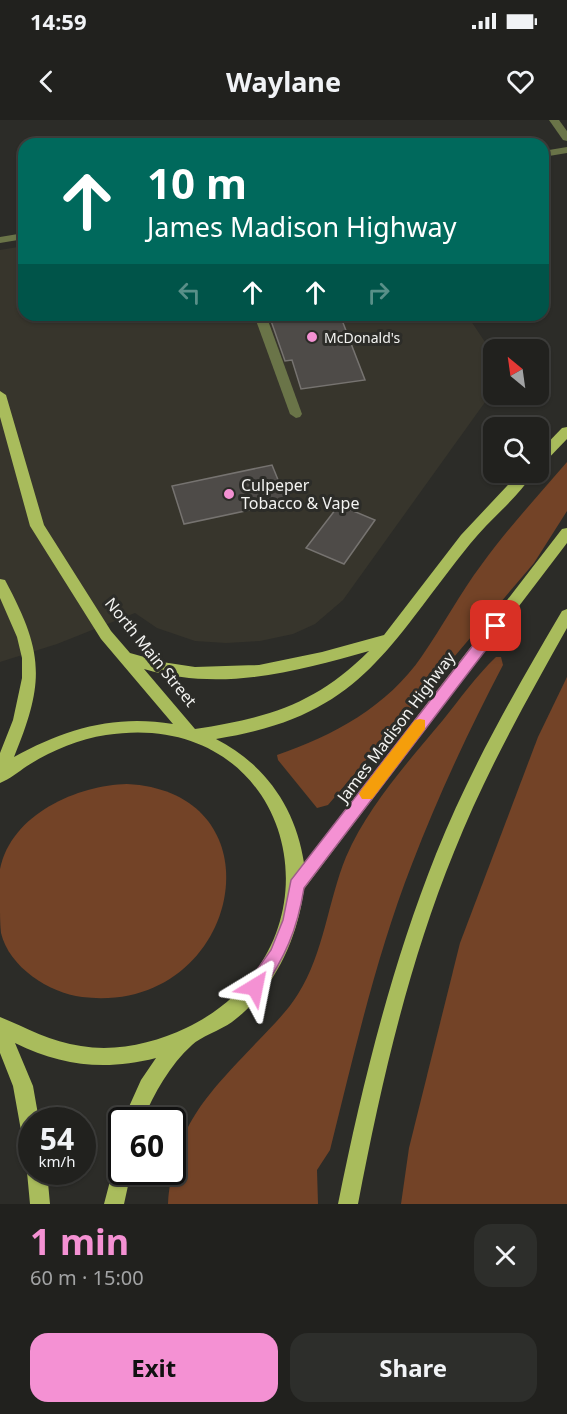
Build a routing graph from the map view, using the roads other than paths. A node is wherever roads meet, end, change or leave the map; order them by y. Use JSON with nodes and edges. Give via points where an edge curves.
{"nodes":[{"id":1,"x":554,"y":120,"type":"edge"},
{"id":2,"x":567,"y":138,"type":"edge"},
{"id":3,"x":567,"y":150,"type":"edge"},
{"id":4,"x":549,"y":153,"type":"edge"},
{"id":5,"x":18,"y":237,"type":"edge"},
{"id":6,"x":0,"y":240,"type":"edge"},
{"id":7,"x":262,"y":321,"type":"edge"},
{"id":8,"x":0,"y":395,"type":"edge"},
{"id":9,"x":296,"y":414,"type":"dead end"},
{"id":10,"x":567,"y":430,"type":"edge"},
{"id":11,"x":549,"y":449,"type":"edge"},
{"id":12,"x":518,"y":483,"type":"edge"},
{"id":13,"x":567,"y":533,"type":"edge"},
{"id":14,"x":0,"y":584,"type":"edge"},
{"id":15,"x":567,"y":615,"type":"edge"},
{"id":16,"x":388,"y":640,"type":"junction"},
{"id":17,"x":127,"y":657,"type":"junction"},
{"id":18,"x":192,"y":736,"type":"junction"},
{"id":19,"x":0,"y":775,"type":"edge"},
{"id":20,"x":297,"y":885,"type":"junction"},
{"id":21,"x":0,"y":1028,"type":"edge"},
{"id":22,"x":190,"y":1036,"type":"junction"},
{"id":23,"x":27,"y":1107,"type":"edge"},
{"id":24,"x":139,"y":1107,"type":"edge"},
{"id":25,"x":38,"y":1185,"type":"edge"},
{"id":26,"x":118,"y":1185,"type":"edge"},
{"id":27,"x":40,"y":1204,"type":"edge"},
{"id":28,"x":114,"y":1204,"type":"edge"},
{"id":29,"x":348,"y":1204,"type":"edge"}],
"edges":[{"from":1,"to":2,"type":"street"},
{"from":3,"to":4,"type":"street"},
{"from":5,"to":6,"type":"street"},
{"from":7,"to":9,"type":"street"},
{"from":8,"to":17,"type":"main road","name":"North Main Street","via":[[37,526],[97,623]]},
{"from":10,"to":11,"type":"main road"},
{"from":12,"to":16,"type":"main road","via":[[466,539]]},
{"from":13,"to":20,"type":"main road","name":"James Madison Highway"},
{"from":14,"to":19,"type":"main road","name":"North Main Street","via":[[16,613],[29,647],[31,665],[26,710]]},
{"from":15,"to":29,"type":"main road","via":[[507,721],[435,880],[389,1022]]},
{"from":16,"to":17,"type":"main road","via":[[294,667],[242,674],[176,673]]},
{"from":16,"to":18,"type":"main road","via":[[348,681],[311,705],[241,729]]},
{"from":17,"to":18,"type":"main road","name":"North Main Street"},
{"from":18,"to":19,"type":"main road","name":"North Main Street","via":[[160,727],[92,730],[50,744]]},
{"from":18,"to":20,"type":"main road","name":"North Main Street","via":[[222,749],[248,767],[270,792],[286,820]]},
{"from":20,"to":22,"type":"main road","name":"North Main Street","via":[[291,920],[277,955],[255,987],[226,1015]]},
{"from":21,"to":22,"type":"main road","name":"North Main Street","via":[[69,1054],[110,1057],[152,1051]]},
{"from":21,"to":23,"type":"main road","name":"North Main Street","via":[[23,1086]]},
{"from":22,"to":24,"type":"main road","name":"North Main Street","via":[[151,1078]]},
{"from":25,"to":27,"type":"main road"},
{"from":26,"to":28,"type":"main road"}]}
